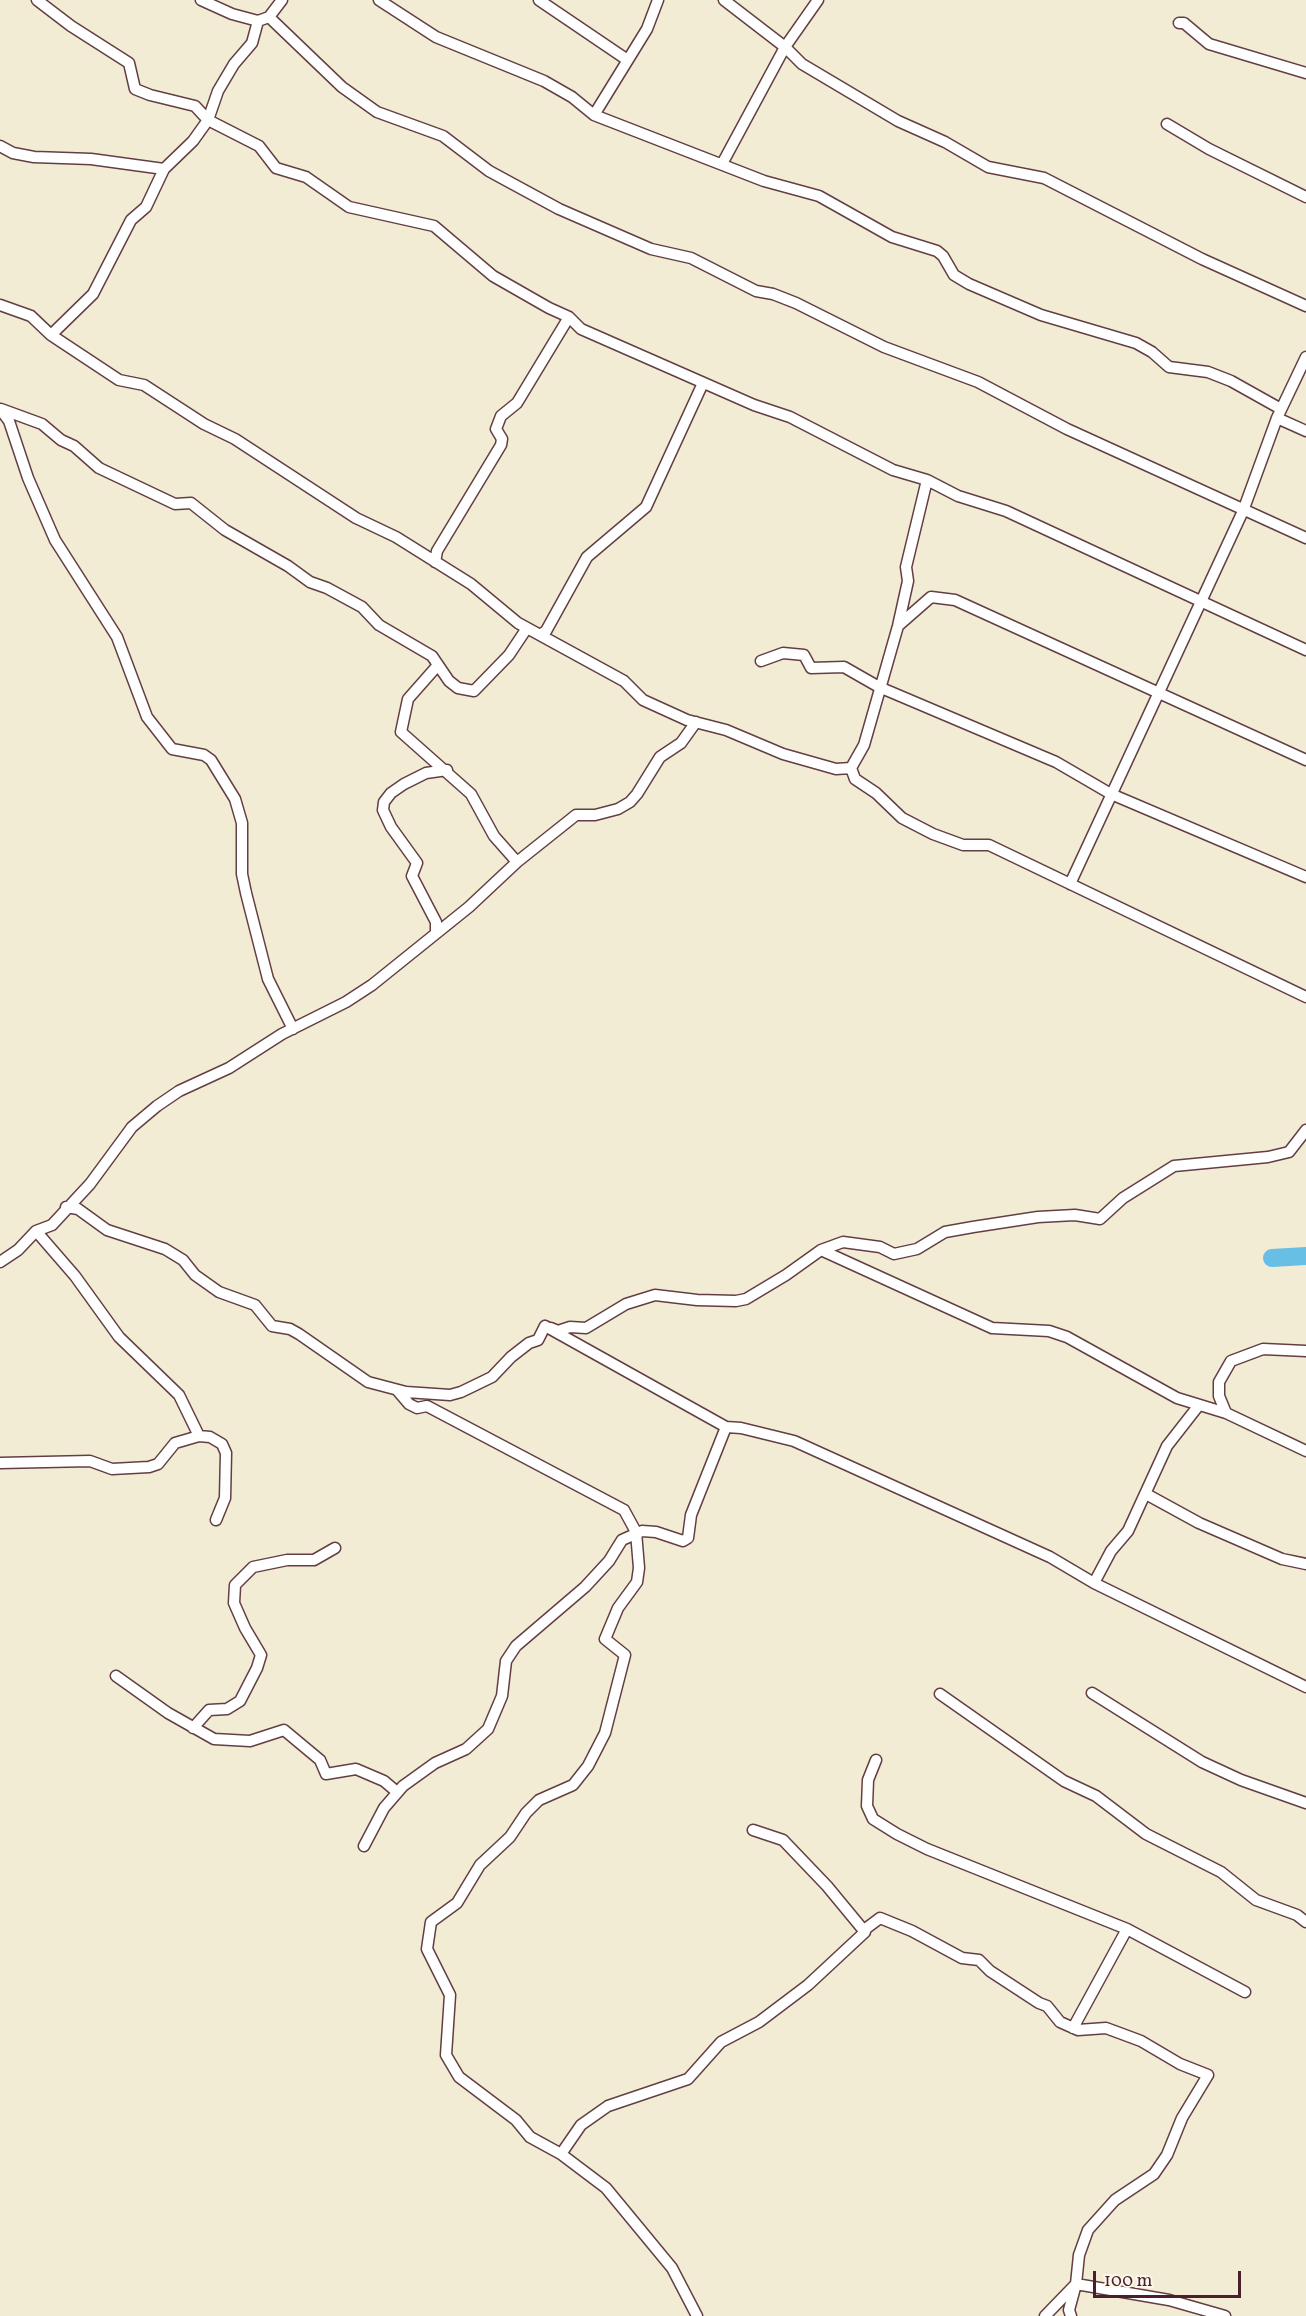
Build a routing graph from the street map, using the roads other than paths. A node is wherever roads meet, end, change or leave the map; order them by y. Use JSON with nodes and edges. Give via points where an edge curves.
{"nodes":[{"id":1,"x":37,"y":0,"type":"edge"},
{"id":2,"x":201,"y":0,"type":"edge"},
{"id":3,"x":282,"y":0,"type":"edge"},
{"id":4,"x":379,"y":0,"type":"edge"},
{"id":5,"x":539,"y":0,"type":"edge"},
{"id":6,"x":658,"y":0,"type":"edge"},
{"id":7,"x":818,"y":0,"type":"edge"},
{"id":8,"x":731,"y":2,"type":"edge"},
{"id":9,"x":263,"y":19,"type":"junction"},
{"id":10,"x":1179,"y":24,"type":"dead end"},
{"id":11,"x":785,"y":47,"type":"junction"},
{"id":12,"x":626,"y":59,"type":"junction"},
{"id":13,"x":1306,"y":73,"type":"edge"},
{"id":14,"x":594,"y":115,"type":"junction"},
{"id":15,"x":208,"y":120,"type":"junction"},
{"id":16,"x":1167,"y":124,"type":"dead end"},
{"id":17,"x":0,"y":146,"type":"edge"},
{"id":18,"x":722,"y":164,"type":"junction"},
{"id":19,"x":164,"y":169,"type":"junction"},
{"id":20,"x":1306,"y":197,"type":"edge"},
{"id":21,"x":0,"y":305,"type":"edge"},
{"id":22,"x":1306,"y":306,"type":"edge"},
{"id":23,"x":569,"y":316,"type":"junction"},
{"id":24,"x":51,"y":335,"type":"junction"},
{"id":25,"x":1306,"y":357,"type":"edge"},
{"id":26,"x":702,"y":383,"type":"junction"},
{"id":27,"x":0,"y":409,"type":"edge"},
{"id":28,"x":1279,"y":414,"type":"junction"},
{"id":29,"x":1306,"y":430,"type":"edge"},
{"id":30,"x":927,"y":480,"type":"junction"},
{"id":31,"x":1243,"y":511,"type":"junction"},
{"id":32,"x":1306,"y":538,"type":"edge"},
{"id":33,"x":435,"y":562,"type":"junction"},
{"id":34,"x":1199,"y":602,"type":"junction"},
{"id":35,"x":898,"y":626,"type":"junction"},
{"id":36,"x":527,"y":628,"type":"junction"},
{"id":37,"x":540,"y":635,"type":"junction"},
{"id":38,"x":1306,"y":650,"type":"edge"},
{"id":39,"x":761,"y":661,"type":"dead end"},
{"id":40,"x":438,"y":665,"type":"junction"},
{"id":41,"x":879,"y":687,"type":"junction"},
{"id":42,"x":1156,"y":693,"type":"junction"},
{"id":43,"x":696,"y":722,"type":"junction"},
{"id":44,"x":1306,"y":760,"type":"edge"},
{"id":45,"x":851,"y":768,"type":"junction"},
{"id":46,"x":447,"y":770,"type":"junction"},
{"id":47,"x":1111,"y":794,"type":"junction"},
{"id":48,"x":517,"y":862,"type":"junction"},
{"id":49,"x":1306,"y":877,"type":"edge"},
{"id":50,"x":1070,"y":884,"type":"junction"},
{"id":51,"x":436,"y":932,"type":"junction"},
{"id":52,"x":1306,"y":997,"type":"edge"},
{"id":53,"x":293,"y":1029,"type":"junction"},
{"id":54,"x":1306,"y":1130,"type":"edge"},
{"id":55,"x":66,"y":1207,"type":"junction"},
{"id":56,"x":36,"y":1231,"type":"junction"},
{"id":57,"x":821,"y":1250,"type":"junction"},
{"id":58,"x":0,"y":1262,"type":"edge"},
{"id":59,"x":545,"y":1326,"type":"junction"},
{"id":60,"x":1306,"y":1352,"type":"edge"},
{"id":61,"x":397,"y":1390,"type":"junction"},
{"id":62,"x":1199,"y":1405,"type":"junction"},
{"id":63,"x":1226,"y":1413,"type":"junction"},
{"id":64,"x":726,"y":1427,"type":"junction"},
{"id":65,"x":199,"y":1436,"type":"junction"},
{"id":66,"x":1306,"y":1451,"type":"edge"},
{"id":67,"x":0,"y":1463,"type":"edge"},
{"id":68,"x":1146,"y":1494,"type":"junction"},
{"id":69,"x":216,"y":1520,"type":"dead end"},
{"id":70,"x":636,"y":1532,"type":"junction"},
{"id":71,"x":335,"y":1548,"type":"dead end"},
{"id":72,"x":1306,"y":1564,"type":"edge"},
{"id":73,"x":1094,"y":1582,"type":"junction"},
{"id":74,"x":116,"y":1676,"type":"dead end"},
{"id":75,"x":1306,"y":1687,"type":"edge"},
{"id":76,"x":1092,"y":1693,"type":"dead end"},
{"id":77,"x":940,"y":1694,"type":"dead end"},
{"id":78,"x":193,"y":1728,"type":"junction"},
{"id":79,"x":876,"y":1760,"type":"dead end"},
{"id":80,"x":397,"y":1792,"type":"junction"},
{"id":81,"x":1306,"y":1803,"type":"edge"},
{"id":82,"x":753,"y":1830,"type":"dead end"},
{"id":83,"x":364,"y":1846,"type":"dead end"},
{"id":84,"x":1306,"y":1922,"type":"edge"},
{"id":85,"x":1127,"y":1929,"type":"junction"},
{"id":86,"x":864,"y":1930,"type":"junction"},
{"id":87,"x":1245,"y":1992,"type":"dead end"},
{"id":88,"x":1073,"y":2028,"type":"junction"},
{"id":89,"x":561,"y":2154,"type":"junction"},
{"id":90,"x":1076,"y":2284,"type":"junction"},
{"id":91,"x":697,"y":2316,"type":"edge"},
{"id":92,"x":1045,"y":2316,"type":"edge"},
{"id":93,"x":1071,"y":2316,"type":"edge"},
{"id":94,"x":1225,"y":2316,"type":"edge"}],
"edges":[{"from":1,"to":15,"type":"street","via":[[129,63],[135,89],[195,106]]},
{"from":2,"to":9,"type":"street","via":[[232,14]]},
{"from":3,"to":9,"type":"street"},
{"from":4,"to":14,"type":"street","via":[[436,37],[544,81]]},
{"from":5,"to":12,"type":"street"},
{"from":6,"to":12,"type":"street","via":[[647,29]]},
{"from":7,"to":11,"type":"street"},
{"from":8,"to":11,"type":"street"},
{"from":9,"to":15,"type":"street","via":[[252,44],[218,91]]},
{"from":9,"to":31,"type":"street","via":[[377,112],[443,136],[489,171],[559,209],[651,249],[691,258],[756,291],[796,303],[884,346],[978,382],[1067,429]]},
{"from":10,"to":13,"type":"street","via":[[1184,23],[1209,44]]},
{"from":11,"to":18,"type":"street"},
{"from":11,"to":22,"type":"street","via":[[820,76],[968,158],[988,167],[1044,178],[1202,259]]},
{"from":12,"to":14,"type":"street"},
{"from":14,"to":18,"type":"street"},
{"from":15,"to":19,"type":"street"},
{"from":15,"to":23,"type":"street","via":[[250,140],[276,168],[306,177],[349,207],[434,226],[493,276]]},
{"from":16,"to":20,"type":"street"},
{"from":17,"to":19,"type":"street","via":[[34,157],[91,159]]},
{"from":18,"to":28,"type":"street","via":[[764,182],[813,194],[892,237],[937,252],[944,256],[954,275],[1032,312],[1136,344],[1176,370],[1199,370],[1223,378]]},
{"from":19,"to":24,"type":"street","via":[[146,207],[131,220],[93,294]]},
{"from":21,"to":24,"type":"street","via":[[31,316]]},
{"from":23,"to":26,"type":"street","via":[[581,329]]},
{"from":23,"to":33,"type":"street","via":[[517,403],[501,416],[496,429],[501,445],[437,551]]},
{"from":24,"to":33,"type":"street","via":[[119,380],[144,385],[356,518]]},
{"from":25,"to":28,"type":"street"},
{"from":26,"to":30,"type":"street","via":[[790,417],[893,470]]},
{"from":26,"to":37,"type":"street","via":[[646,507],[587,557],[546,631]]},
{"from":27,"to":40,"type":"street","via":[[42,424],[99,468],[175,504],[191,503],[225,530],[310,582],[362,607],[379,625],[432,656]]},
{"from":27,"to":53,"type":"street","via":[[9,421],[55,540],[117,637],[147,717],[172,749],[211,760],[235,799],[242,824],[241,865],[246,893],[268,979]]},
{"from":28,"to":29,"type":"street"},
{"from":28,"to":31,"type":"street"},
{"from":30,"to":34,"type":"street","via":[[958,496],[1006,511]]},
{"from":30,"to":35,"type":"street","via":[[906,567],[908,581]]},
{"from":31,"to":32,"type":"street"},
{"from":31,"to":34,"type":"street"},
{"from":33,"to":36,"type":"street","via":[[471,584]]},
{"from":34,"to":38,"type":"street"},
{"from":34,"to":42,"type":"street"},
{"from":35,"to":41,"type":"street"},
{"from":35,"to":42,"type":"street","via":[[931,597],[955,600]]},
{"from":36,"to":37,"type":"street"},
{"from":36,"to":40,"type":"street","via":[[509,655],[474,692],[458,688]]},
{"from":37,"to":43,"type":"street","via":[[624,681],[643,700]]},
{"from":39,"to":41,"type":"street","via":[[783,653],[804,655],[811,668],[844,667]]},
{"from":40,"to":46,"type":"street","via":[[408,699],[401,732]]},
{"from":41,"to":45,"type":"street","via":[[864,745]]},
{"from":41,"to":47,"type":"street","via":[[1038,753]]},
{"from":42,"to":44,"type":"street"},
{"from":42,"to":47,"type":"street"},
{"from":43,"to":45,"type":"street","via":[[783,754],[836,769]]},
{"from":43,"to":48,"type":"street","via":[[681,743],[660,757],[630,802],[595,815],[576,815]]},
{"from":45,"to":50,"type":"street","via":[[855,779],[912,823],[954,843],[989,845]]},
{"from":46,"to":48,"type":"street","via":[[471,794],[494,836]]},
{"from":46,"to":51,"type":"street","via":[[426,773],[404,784],[391,793],[382,810],[417,863],[412,876],[436,922]]},
{"from":47,"to":49,"type":"street"},
{"from":47,"to":50,"type":"street"},
{"from":48,"to":51,"type":"street"},
{"from":50,"to":52,"type":"street"},
{"from":51,"to":53,"type":"street","via":[[372,985]]},
{"from":53,"to":55,"type":"street","via":[[157,1107],[132,1127],[90,1184]]},
{"from":54,"to":57,"type":"street","via":[[1289,1152],[1174,1166],[1100,1219],[1075,1215],[1038,1217],[973,1227],[945,1232],[917,1249],[894,1254],[880,1246],[856,1242]]},
{"from":55,"to":56,"type":"street","via":[[52,1225]]},
{"from":55,"to":61,"type":"street","via":[[78,1209],[107,1230],[165,1249],[219,1292],[255,1305],[272,1326],[299,1334],[368,1382]]},
{"from":56,"to":58,"type":"street"},
{"from":56,"to":65,"type":"street","via":[[119,1337],[179,1395]]},
{"from":57,"to":59,"type":"street","via":[[746,1299],[697,1300],[655,1294],[626,1304],[586,1328],[570,1326],[558,1331]]},
{"from":57,"to":62,"type":"street","via":[[992,1328],[1049,1331],[1068,1337],[1177,1398]]},
{"from":59,"to":61,"type":"street","via":[[538,1340],[511,1357],[492,1377],[461,1392],[450,1395]]},
{"from":59,"to":64,"type":"street"},
{"from":60,"to":63,"type":"street","via":[[1263,1349],[1231,1360],[1219,1382],[1219,1396]]},
{"from":61,"to":70,"type":"street","via":[[417,1408],[426,1406],[624,1510]]},
{"from":62,"to":63,"type":"street"},
{"from":62,"to":68,"type":"street","via":[[1167,1446]]},
{"from":63,"to":66,"type":"street"},
{"from":64,"to":70,"type":"street","via":[[691,1515],[688,1538],[682,1541],[656,1532]]},
{"from":64,"to":73,"type":"street","via":[[794,1441],[1050,1557]]},
{"from":65,"to":67,"type":"street","via":[[174,1443],[158,1464],[149,1467],[112,1469],[90,1461]]},
{"from":65,"to":69,"type":"street","via":[[222,1444],[226,1453],[225,1498]]},
{"from":68,"to":72,"type":"street","via":[[1199,1523],[1282,1559]]},
{"from":68,"to":73,"type":"street","via":[[1128,1531],[1111,1551]]},
{"from":70,"to":80,"type":"street","via":[[622,1540],[585,1587],[516,1646],[506,1661],[502,1696],[488,1729],[466,1749],[435,1762]]},
{"from":70,"to":89,"type":"street","via":[[637,1582],[618,1608],[605,1639],[625,1655],[605,1732],[588,1766],[573,1785],[539,1800],[525,1813],[510,1837],[480,1865],[457,1903],[431,1922],[428,1938],[427,1949],[450,1995],[446,2055],[450,2063],[459,2077],[516,2120],[530,2137]]},
{"from":71,"to":78,"type":"street","via":[[314,1560],[287,1560],[253,1568],[235,1586],[234,1603],[261,1655],[240,1701],[227,1709],[209,1710]]},
{"from":73,"to":75,"type":"street"},
{"from":74,"to":78,"type":"street"},
{"from":76,"to":81,"type":"street","via":[[1202,1762]]},
{"from":77,"to":84,"type":"street","via":[[1064,1781],[1096,1796],[1146,1834],[1221,1872],[1256,1900]]},
{"from":78,"to":80,"type":"street","via":[[214,1739],[240,1742],[284,1730],[320,1760],[326,1774],[357,1769],[384,1781]]},
{"from":79,"to":85,"type":"street","via":[[868,1780],[867,1806],[873,1819],[927,1849]]},
{"from":80,"to":83,"type":"street"},
{"from":82,"to":86,"type":"street","via":[[783,1840]]},
{"from":85,"to":87,"type":"street"},
{"from":85,"to":88,"type":"street"},
{"from":86,"to":88,"type":"street","via":[[880,1918],[963,1958],[979,1960]]},
{"from":86,"to":89,"type":"street","via":[[808,1985],[759,2022],[721,2042],[688,2079],[608,2106],[581,2125]]},
{"from":88,"to":90,"type":"street","via":[[1106,2028],[1132,2037],[1208,2076],[1154,2174],[1115,2200],[1088,2230],[1079,2255]]},
{"from":89,"to":91,"type":"street","via":[[606,2188],[672,2268]]},
{"from":90,"to":92,"type":"street"},
{"from":90,"to":93,"type":"street"},
{"from":90,"to":94,"type":"street","via":[[1169,2300]]}]}
